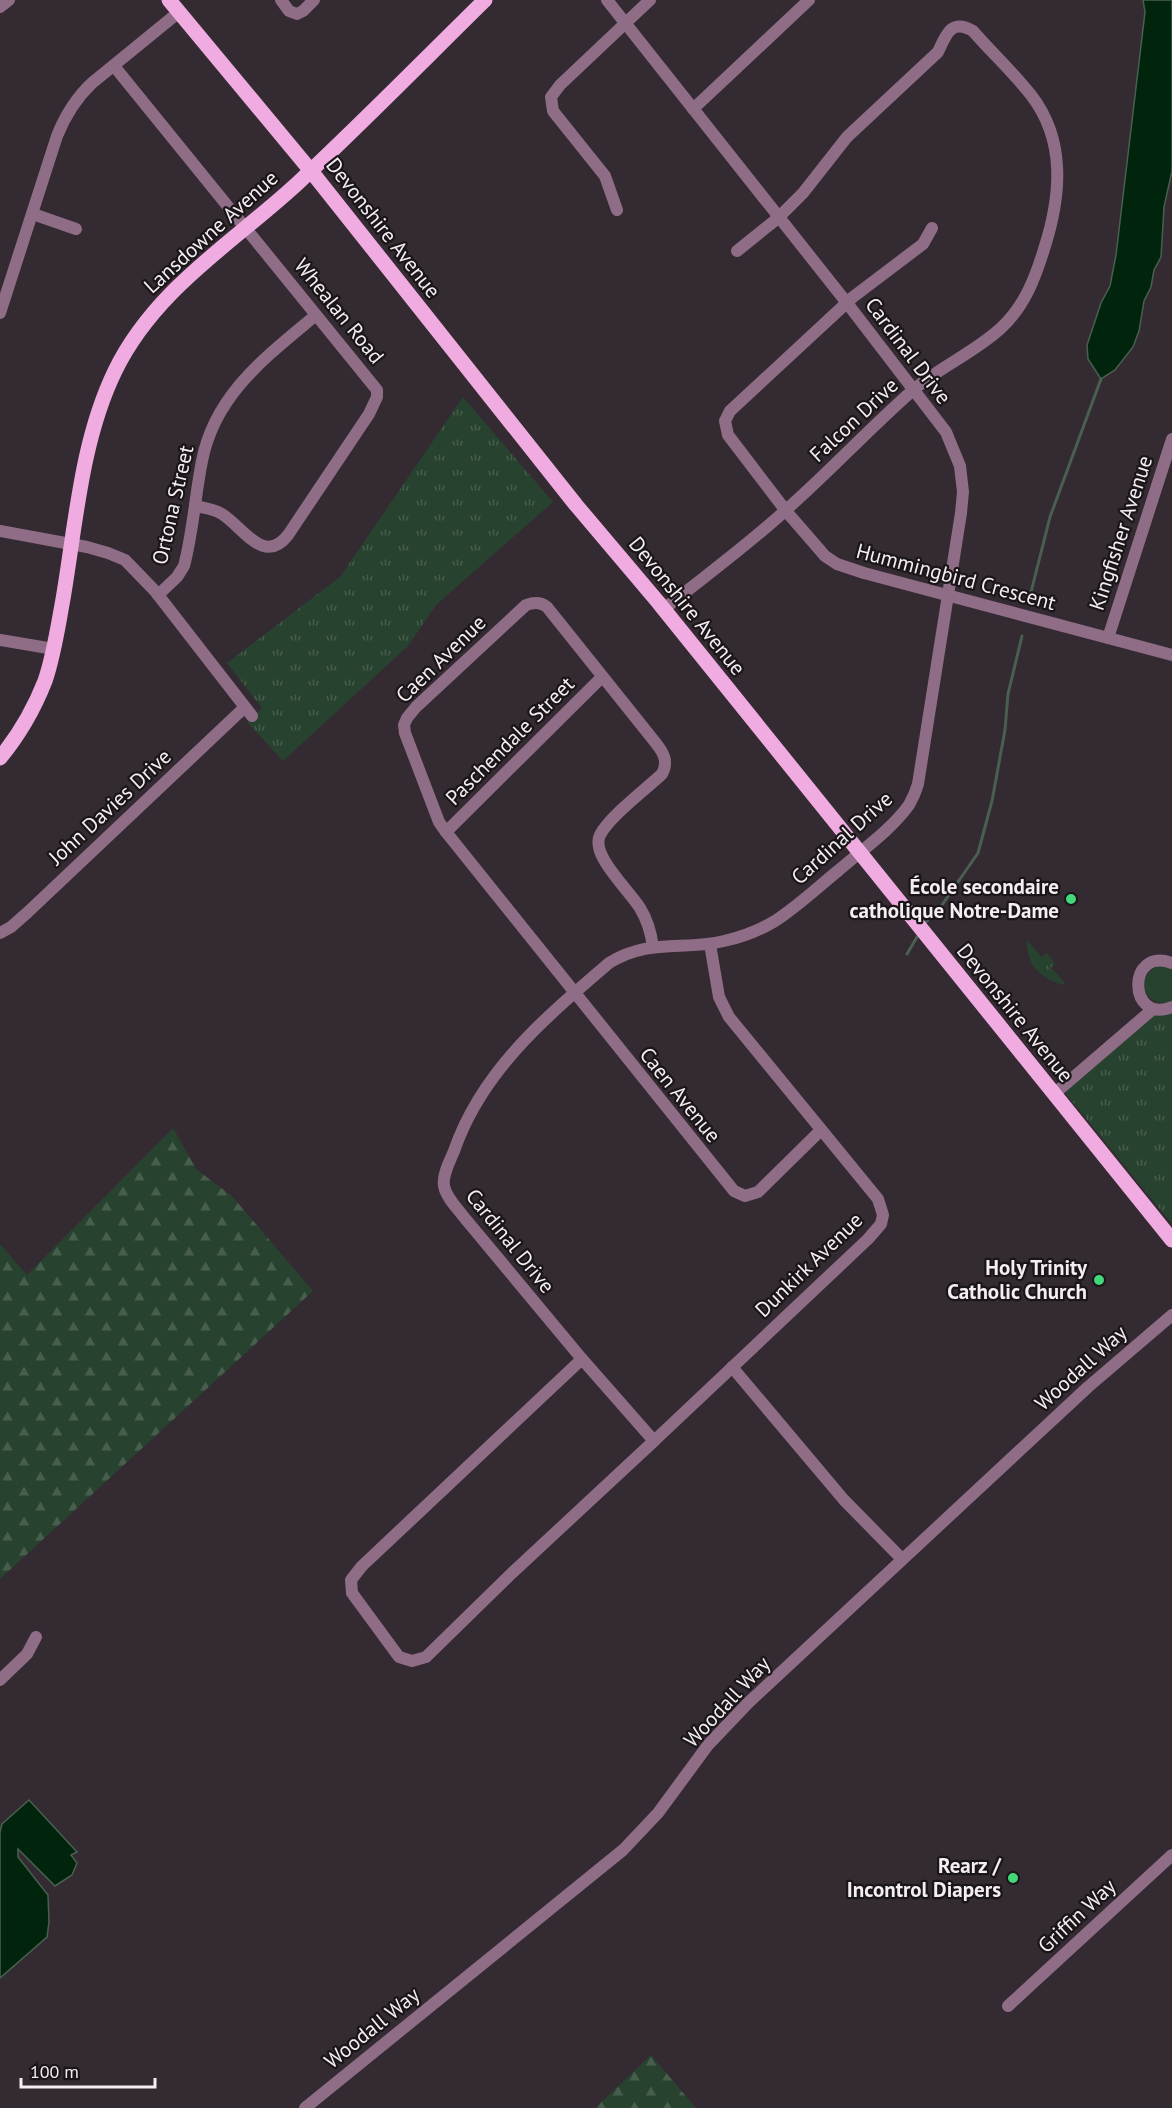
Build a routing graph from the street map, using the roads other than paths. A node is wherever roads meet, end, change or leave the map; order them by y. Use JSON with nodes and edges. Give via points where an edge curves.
{"nodes":[{"id":1,"x":8,"y":0,"type":"edge"},
{"id":2,"x":169,"y":0,"type":"edge"},
{"id":3,"x":281,"y":0,"type":"edge"},
{"id":4,"x":314,"y":0,"type":"edge"},
{"id":5,"x":485,"y":0,"type":"edge"},
{"id":6,"x":607,"y":0,"type":"edge"},
{"id":7,"x":650,"y":0,"type":"edge"},
{"id":8,"x":809,"y":0,"type":"edge"},
{"id":9,"x":0,"y":7,"type":"edge"},
{"id":10,"x":179,"y":12,"type":"junction"},
{"id":11,"x":625,"y":23,"type":"junction"},
{"id":12,"x":114,"y":66,"type":"junction"},
{"id":13,"x":693,"y":109,"type":"junction"},
{"id":14,"x":311,"y":171,"type":"junction"},
{"id":15,"x":617,"y":210,"type":"dead end"},
{"id":16,"x":33,"y":214,"type":"junction"},
{"id":17,"x":778,"y":218,"type":"junction"},
{"id":18,"x":246,"y":228,"type":"junction"},
{"id":19,"x":932,"y":228,"type":"dead end"},
{"id":20,"x":76,"y":229,"type":"dead end"},
{"id":21,"x":737,"y":251,"type":"dead end"},
{"id":22,"x":4,"y":290,"type":"edge"},
{"id":23,"x":847,"y":303,"type":"junction"},
{"id":24,"x":0,"y":313,"type":"edge"},
{"id":25,"x":316,"y":315,"type":"junction"},
{"id":26,"x":914,"y":390,"type":"junction"},
{"id":27,"x":1172,"y":439,"type":"edge"},
{"id":28,"x":195,"y":506,"type":"junction"},
{"id":29,"x":786,"y":510,"type":"junction"},
{"id":30,"x":0,"y":531,"type":"edge"},
{"id":31,"x":72,"y":544,"type":"junction"},
{"id":32,"x":158,"y":595,"type":"junction"},
{"id":33,"x":947,"y":595,"type":"junction"},
{"id":34,"x":664,"y":609,"type":"junction"},
{"id":35,"x":1108,"y":638,"type":"junction"},
{"id":36,"x":0,"y":640,"type":"edge"},
{"id":37,"x":54,"y":649,"type":"junction"},
{"id":38,"x":1172,"y":655,"type":"edge"},
{"id":39,"x":602,"y":677,"type":"junction"},
{"id":40,"x":0,"y":758,"type":"edge"},
{"id":41,"x":446,"y":832,"type":"junction"},
{"id":42,"x":859,"y":853,"type":"junction"},
{"id":43,"x":0,"y":933,"type":"edge"},
{"id":44,"x":710,"y":944,"type":"junction"},
{"id":45,"x":653,"y":947,"type":"junction"},
{"id":46,"x":1172,"y":963,"type":"edge"},
{"id":47,"x":573,"y":993,"type":"junction"},
{"id":48,"x":1172,"y":1007,"type":"edge"},
{"id":49,"x":1153,"y":1008,"type":"junction"},
{"id":50,"x":1054,"y":1094,"type":"junction"},
{"id":51,"x":821,"y":1130,"type":"junction"},
{"id":52,"x":1172,"y":1240,"type":"edge"},
{"id":53,"x":1172,"y":1315,"type":"edge"},
{"id":54,"x":582,"y":1359,"type":"junction"},
{"id":55,"x":732,"y":1367,"type":"junction"},
{"id":56,"x":654,"y":1441,"type":"junction"},
{"id":57,"x":901,"y":1558,"type":"junction"},
{"id":58,"x":36,"y":1637,"type":"dead end"},
{"id":59,"x":0,"y":1680,"type":"edge"},
{"id":60,"x":1172,"y":1855,"type":"edge"},
{"id":61,"x":1008,"y":2006,"type":"dead end"},
{"id":62,"x":305,"y":2108,"type":"edge"}],
"edges":[{"from":1,"to":9,"type":"street"},
{"from":2,"to":10,"type":"main road","name":"Devonshire Avenue"},
{"from":3,"to":4,"type":"street","via":[[289,11],[297,14]]},
{"from":5,"to":14,"type":"main road","name":"Lansdowne Avenue"},
{"from":6,"to":11,"type":"street","name":"Cardinal Drive"},
{"from":7,"to":11,"type":"street"},
{"from":8,"to":13,"type":"street"},
{"from":10,"to":12,"type":"street"},
{"from":10,"to":14,"type":"main road","name":"Devonshire Avenue"},
{"from":11,"to":13,"type":"street","name":"Cardinal Drive"},
{"from":11,"to":15,"type":"street","via":[[550,98],[553,111],[605,176]]},
{"from":12,"to":16,"type":"street","via":[[88,87],[66,115]]},
{"from":12,"to":18,"type":"street","name":"Whealan Road"},
{"from":13,"to":17,"type":"street","name":"Cardinal Drive"},
{"from":14,"to":18,"type":"main road","name":"Lansdowne Avenue"},
{"from":14,"to":34,"type":"main road","name":"Devonshire Avenue","via":[[561,486]]},
{"from":16,"to":20,"type":"street"},
{"from":16,"to":22,"type":"street"},
{"from":17,"to":21,"type":"street","name":"Falcon Drive"},
{"from":17,"to":23,"type":"street","name":"Cardinal Drive"},
{"from":17,"to":26,"type":"street","name":"Falcon Drive","via":[[847,137],[938,52],[951,28],[962,26],[973,31],[1030,93],[1051,133],[1058,175],[1055,211],[1034,278],[1022,304],[1002,327]]},
{"from":18,"to":25,"type":"street","name":"Whealan Road"},
{"from":18,"to":31,"type":"main road","name":"Lansdowne Avenue","via":[[165,298],[138,331],[116,369],[93,427]]},
{"from":19,"to":23,"type":"street","name":"Hummingbird Crescent","via":[[923,244]]},
{"from":22,"to":24,"type":"street"},
{"from":23,"to":26,"type":"street","name":"Cardinal Drive"},
{"from":23,"to":29,"type":"street","name":"Hummingbird Crescent","via":[[730,411],[725,421],[728,435]]},
{"from":25,"to":28,"type":"street","name":"Ortona Street","via":[[262,360],[223,406],[205,449]]},
{"from":25,"to":28,"type":"street","name":"Whealan Road","via":[[377,390],[369,414],[279,544],[259,545],[223,515]]},
{"from":26,"to":29,"type":"street","name":"Falcon Drive"},
{"from":26,"to":33,"type":"street","name":"Cardinal Drive","via":[[946,432],[960,466],[961,512]]},
{"from":27,"to":35,"type":"street","name":"Kingfisher Avenue"},
{"from":28,"to":32,"type":"street","name":"Ortona Street","via":[[181,572]]},
{"from":29,"to":33,"type":"street","name":"Hummingbird Crescent","via":[[825,556],[837,564]]},
{"from":29,"to":34,"type":"street","name":"Falcon Drive"},
{"from":30,"to":31,"type":"street"},
{"from":31,"to":32,"type":"street","via":[[125,560]]},
{"from":31,"to":37,"type":"main road","name":"Lansdowne Avenue"},
{"from":32,"to":43,"type":"street","name":"John Davies Drive","via":[[249,712]]},
{"from":33,"to":35,"type":"street","name":"Hummingbird Crescent"},
{"from":33,"to":42,"type":"street","name":"Cardinal Drive","via":[[916,790],[903,811]]},
{"from":34,"to":42,"type":"main road","name":"Devonshire Avenue"},
{"from":35,"to":38,"type":"street","name":"Hummingbird Crescent"},
{"from":36,"to":37,"type":"street"},
{"from":37,"to":40,"type":"main road","name":"Lansdowne Avenue","via":[[31,712]]},
{"from":39,"to":41,"type":"street","name":"Paschendale Street"},
{"from":39,"to":41,"type":"street","name":"Caen Avenue","via":[[547,607],[532,603],[416,707],[407,717],[405,733]]},
{"from":39,"to":45,"type":"street","name":"Caen Avenue","via":[[660,748],[666,761],[662,774],[609,823],[597,843],[602,858],[645,917]]},
{"from":41,"to":47,"type":"street","name":"Caen Avenue"},
{"from":42,"to":44,"type":"street","name":"Cardinal Drive","via":[[774,921],[747,934]]},
{"from":42,"to":50,"type":"main road","name":"Devonshire Avenue"},
{"from":44,"to":45,"type":"street","name":"Cardinal Drive"},
{"from":44,"to":51,"type":"street","name":"Dunkirk Avenue","via":[[725,1012]]},
{"from":45,"to":47,"type":"street","name":"Cardinal Drive","via":[[619,957]]},
{"from":46,"to":49,"type":"street","via":[[1152,962],[1140,974],[1138,991]]},
{"from":47,"to":51,"type":"street","name":"Caen Avenue","via":[[739,1195],[758,1192]]},
{"from":47,"to":54,"type":"street","name":"Cardinal Drive","via":[[519,1044],[494,1074],[460,1132],[444,1187],[463,1216]]},
{"from":48,"to":49,"type":"street"},
{"from":49,"to":50,"type":"street"},
{"from":50,"to":52,"type":"main road","name":"Devonshire Avenue"},
{"from":51,"to":55,"type":"street","name":"Dunkirk Avenue","via":[[878,1199],[883,1215],[881,1224]]},
{"from":53,"to":57,"type":"street","name":"Woodall Way"},
{"from":54,"to":56,"type":"street","name":"Cardinal Drive"},
{"from":54,"to":56,"type":"street","via":[[351,1580],[352,1593],[399,1657],[412,1661],[426,1658]]},
{"from":55,"to":56,"type":"street"},
{"from":55,"to":57,"type":"street","via":[[844,1500]]},
{"from":57,"to":62,"type":"street","name":"Woodall Way","via":[[708,1745],[658,1813],[623,1850]]},
{"from":58,"to":59,"type":"street","via":[[27,1654]]},
{"from":60,"to":61,"type":"street","name":"Griffin Way"}]}
